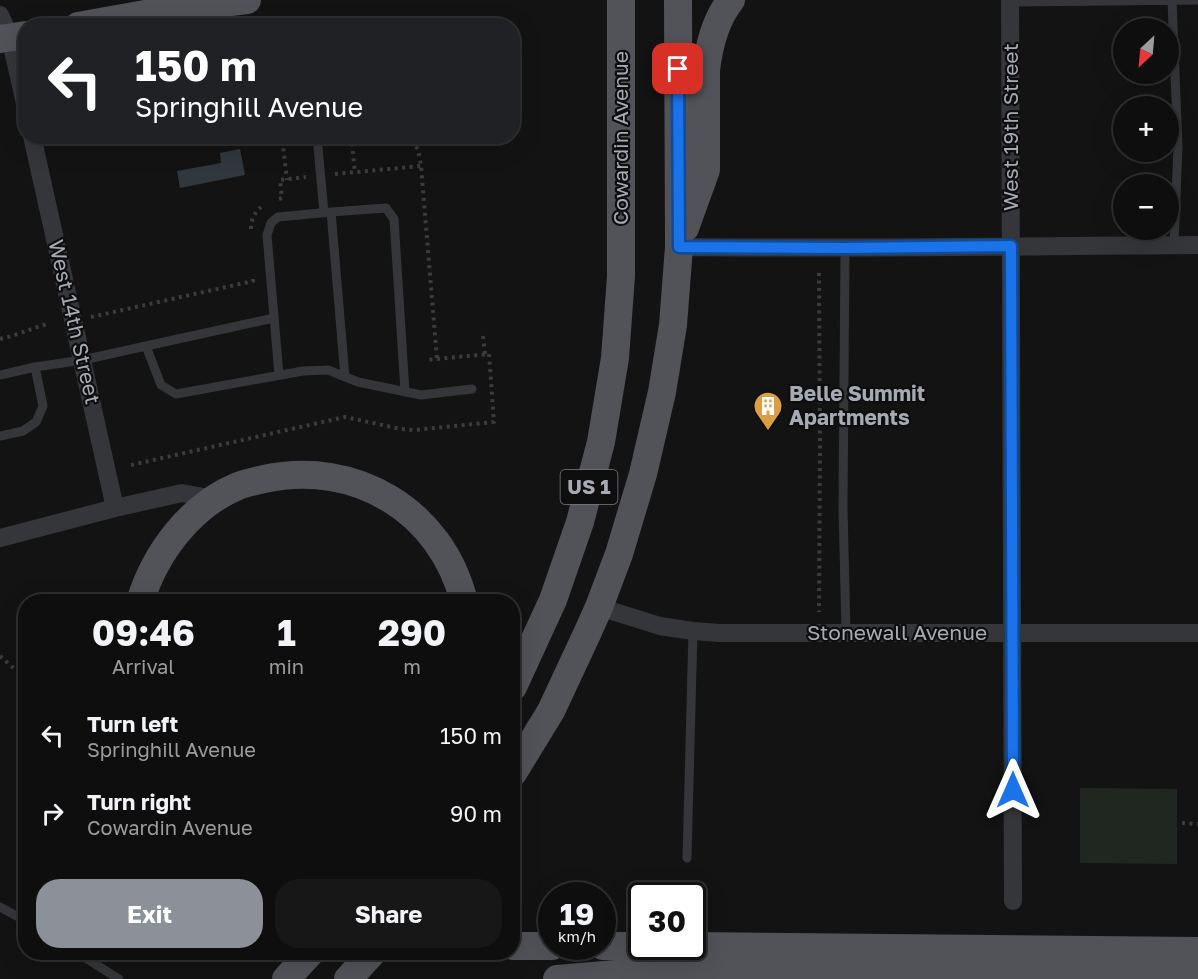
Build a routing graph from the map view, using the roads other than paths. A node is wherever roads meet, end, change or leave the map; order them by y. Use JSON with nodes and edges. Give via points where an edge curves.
{"nodes":[{"id":1,"x":247,"y":0,"type":"edge"},
{"id":2,"x":621,"y":0,"type":"edge"},
{"id":3,"x":678,"y":0,"type":"edge"},
{"id":4,"x":731,"y":0,"type":"edge"},
{"id":5,"x":1198,"y":0,"type":"edge"},
{"id":6,"x":1010,"y":1,"type":"edge"},
{"id":7,"x":1172,"y":1,"type":"edge"},
{"id":8,"x":122,"y":18,"type":"edge"},
{"id":9,"x":9,"y":32,"type":"edge"},
{"id":10,"x":18,"y":72,"type":"edge"},
{"id":11,"x":34,"y":144,"type":"edge"},
{"id":12,"x":318,"y":144,"type":"edge"},
{"id":13,"x":327,"y":213,"type":"junction"},
{"id":14,"x":1174,"y":245,"type":"junction"},
{"id":15,"x":1198,"y":245,"type":"edge"},
{"id":16,"x":1011,"y":246,"type":"junction"},
{"id":17,"x":679,"y":247,"type":"junction"},
{"id":18,"x":845,"y":248,"type":"junction"},
{"id":19,"x":274,"y":318,"type":"junction"},
{"id":20,"x":146,"y":346,"type":"junction"},
{"id":21,"x":83,"y":360,"type":"junction"},
{"id":22,"x":34,"y":367,"type":"junction"},
{"id":23,"x":0,"y":375,"type":"edge"},
{"id":24,"x":279,"y":375,"type":"junction"},
{"id":25,"x":345,"y":377,"type":"junction"},
{"id":26,"x":472,"y":389,"type":"dead end"},
{"id":27,"x":405,"y":392,"type":"junction"},
{"id":28,"x":0,"y":436,"type":"edge"},
{"id":29,"x":214,"y":499,"type":"junction"},
{"id":30,"x":116,"y":508,"type":"junction"},
{"id":31,"x":0,"y":538,"type":"edge"},
{"id":32,"x":143,"y":594,"type":"edge"},
{"id":33,"x":462,"y":594,"type":"edge"},
{"id":34,"x":598,"y":607,"type":"junction"},
{"id":35,"x":693,"y":631,"type":"junction"},
{"id":36,"x":846,"y":633,"type":"junction"},
{"id":37,"x":1012,"y":633,"type":"junction"},
{"id":38,"x":1198,"y":633,"type":"edge"},
{"id":39,"x":520,"y":672,"type":"edge"},
{"id":40,"x":520,"y":761,"type":"edge"},
{"id":41,"x":687,"y":858,"type":"dead end"},
{"id":42,"x":1013,"y":902,"type":"dead end"},
{"id":43,"x":0,"y":907,"type":"edge"},
{"id":44,"x":18,"y":917,"type":"edge"},
{"id":45,"x":520,"y":946,"type":"edge"},
{"id":46,"x":538,"y":946,"type":"edge"},
{"id":47,"x":706,"y":946,"type":"edge"},
{"id":48,"x":1198,"y":951,"type":"edge"},
{"id":49,"x":89,"y":960,"type":"edge"},
{"id":50,"x":304,"y":960,"type":"edge"},
{"id":51,"x":366,"y":960,"type":"edge"},
{"id":52,"x":1198,"y":973,"type":"edge"},
{"id":53,"x":119,"y":979,"type":"edge"},
{"id":54,"x":286,"y":979,"type":"edge"},
{"id":55,"x":348,"y":979,"type":"edge"},
{"id":56,"x":557,"y":979,"type":"edge"}],
"edges":[{"from":1,"to":8,"type":"main road"},
{"from":2,"to":39,"type":"main road","name":"Cowardin Avenue","number":"US 1","via":[[621,276],[615,358],[598,453],[580,522],[553,600]]},
{"from":3,"to":17,"type":"main road","number":"US 1"},
{"from":4,"to":17,"type":"main road","via":[[719,20],[708,54],[706,170]]},
{"from":5,"to":7,"type":"lane"},
{"from":6,"to":7,"type":"lane"},
{"from":6,"to":16,"type":"street","name":"West 19th Street"},
{"from":7,"to":14,"type":"lane","via":[[1178,147]]},
{"from":9,"to":10,"type":"street"},
{"from":11,"to":21,"type":"street","name":"West 14th Street"},
{"from":12,"to":13,"type":"lane"},
{"from":13,"to":19,"type":"lane","via":[[278,217],[271,223],[267,235]]},
{"from":13,"to":25,"type":"lane"},
{"from":13,"to":27,"type":"lane","via":[[386,208],[394,219]]},
{"from":14,"to":15,"type":"street"},
{"from":14,"to":16,"type":"street"},
{"from":16,"to":18,"type":"street"},
{"from":16,"to":37,"type":"street","name":"West 19th Street"},
{"from":17,"to":18,"type":"street"},
{"from":17,"to":34,"type":"main road","number":"US 1","via":[[673,325],[662,392],[643,474]]},
{"from":18,"to":36,"type":"lane"},
{"from":19,"to":20,"type":"lane"},
{"from":19,"to":24,"type":"lane"},
{"from":20,"to":21,"type":"lane"},
{"from":20,"to":24,"type":"lane","via":[[161,385],[176,394]]},
{"from":21,"to":22,"type":"lane"},
{"from":21,"to":30,"type":"street","name":"West 14th Street"},
{"from":22,"to":23,"type":"lane"},
{"from":22,"to":28,"type":"lane","via":[[43,406],[36,422],[23,431]]},
{"from":24,"to":25,"type":"lane","via":[[328,370]]},
{"from":25,"to":27,"type":"lane"},
{"from":26,"to":27,"type":"lane","via":[[421,395]]},
{"from":29,"to":30,"type":"street","via":[[182,493]]},
{"from":29,"to":32,"type":"main road","via":[[172,539],[154,565]]},
{"from":29,"to":33,"type":"main road","via":[[238,486],[281,476],[300,474],[351,481],[401,505],[419,521],[450,564]]},
{"from":30,"to":31,"type":"street"},
{"from":34,"to":35,"type":"street","name":"Stonewall Avenue","via":[[660,626]]},
{"from":34,"to":40,"type":"main road","number":"US 1","via":[[550,711]]},
{"from":35,"to":36,"type":"street","name":"Stonewall Avenue"},
{"from":35,"to":41,"type":"lane"},
{"from":36,"to":37,"type":"street","name":"Stonewall Avenue"},
{"from":37,"to":38,"type":"street","name":"Stonewall Avenue"},
{"from":37,"to":42,"type":"street","name":"West 19th Street"},
{"from":43,"to":44,"type":"lane"},
{"from":45,"to":46,"type":"main road"},
{"from":47,"to":48,"type":"main road"},
{"from":49,"to":53,"type":"lane"},
{"from":50,"to":54,"type":"main road","bridge":true},
{"from":51,"to":55,"type":"main road"},
{"from":52,"to":56,"type":"main road","via":[[628,973]]}]}
